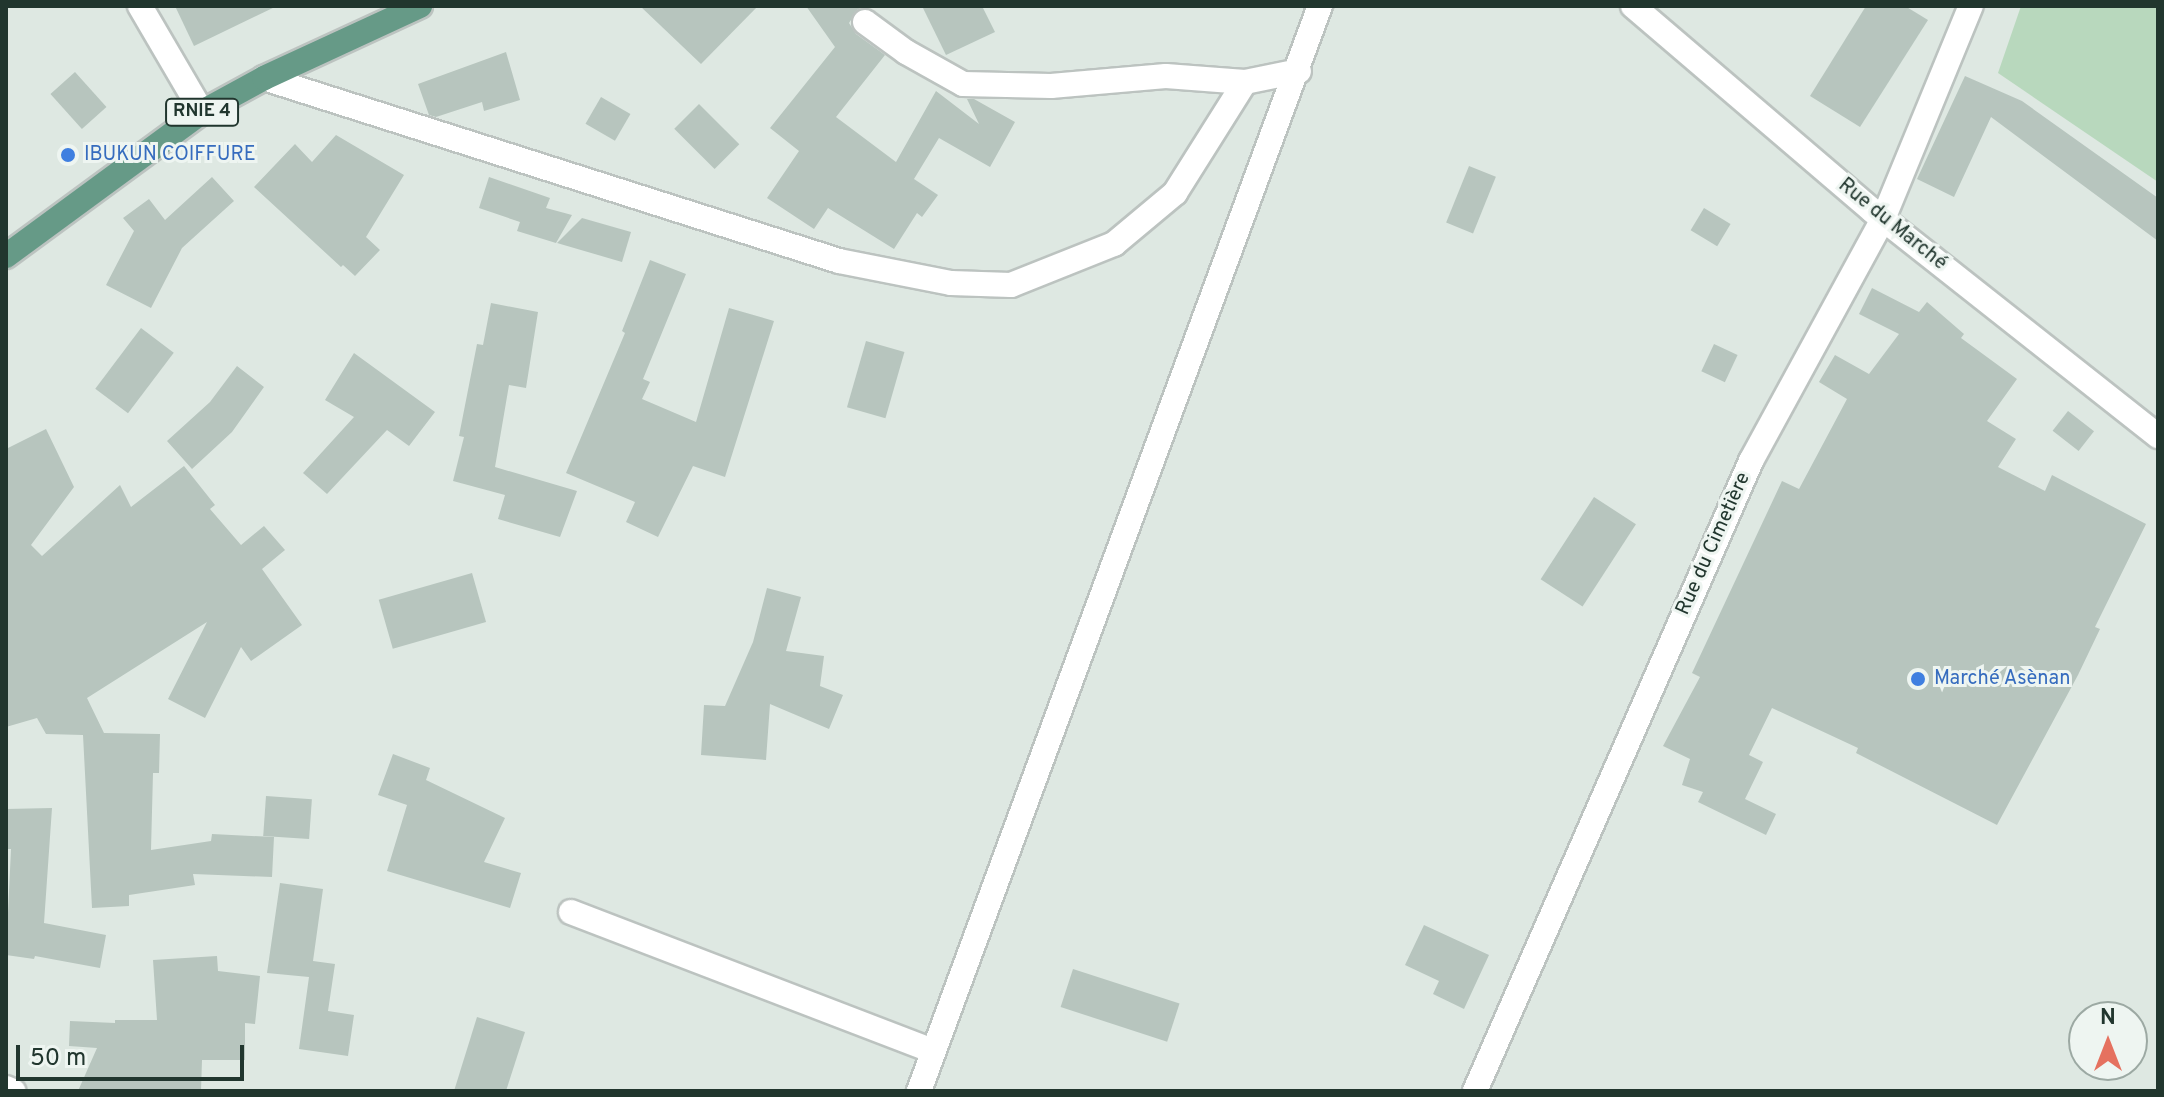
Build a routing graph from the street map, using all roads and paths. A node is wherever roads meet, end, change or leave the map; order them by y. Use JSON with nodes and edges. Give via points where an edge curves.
{"nodes":[{"id":1,"x":140,"y":6,"type":"edge"},
{"id":2,"x":420,"y":6,"type":"edge"},
{"id":3,"x":1320,"y":6,"type":"edge"},
{"id":4,"x":1633,"y":6,"type":"edge"},
{"id":5,"x":1971,"y":6,"type":"edge"},
{"id":6,"x":865,"y":22,"type":"dead end"},
{"id":7,"x":1299,"y":71,"type":"junction"},
{"id":8,"x":264,"y":78,"type":"junction"},
{"id":9,"x":1245,"y":82,"type":"junction"},
{"id":10,"x":202,"y":112,"type":"junction"},
{"id":11,"x":1883,"y":219,"type":"junction"},
{"id":12,"x":6,"y":256,"type":"edge"},
{"id":13,"x":2158,"y":436,"type":"edge"},
{"id":14,"x":571,"y":912,"type":"dead end"},
{"id":15,"x":933,"y":1051,"type":"junction"},
{"id":16,"x":6,"y":1088,"type":"edge"},
{"id":17,"x":13,"y":1091,"type":"edge"},
{"id":18,"x":919,"y":1091,"type":"edge"},
{"id":19,"x":1475,"y":1091,"type":"edge"}],
"edges":[{"from":1,"to":10,"type":"street"},
{"from":2,"to":8,"type":"main road","number":"RNIE 4"},
{"from":3,"to":7,"type":"street"},
{"from":4,"to":11,"type":"street","name":"Rue du Marché"},
{"from":5,"to":11,"type":"street","name":"Rue du Cimetière"},
{"from":6,"to":9,"type":"street","via":[[963,84],[1051,86],[1166,76]]},
{"from":7,"to":9,"type":"street"},
{"from":7,"to":15,"type":"street"},
{"from":8,"to":9,"type":"street","via":[[839,261],[951,283],[1011,285],[1114,244],[1175,193]]},
{"from":8,"to":10,"type":"main road","number":"RNIE 4"},
{"from":10,"to":12,"type":"main road","number":"RNIE 4"},
{"from":11,"to":13,"type":"street","name":"Rue du Marché"},
{"from":11,"to":19,"type":"street","name":"Rue du Cimetière","via":[[1751,461]]},
{"from":14,"to":15,"type":"street"},
{"from":15,"to":18,"type":"street"},
{"from":16,"to":17,"type":"street"}]}
